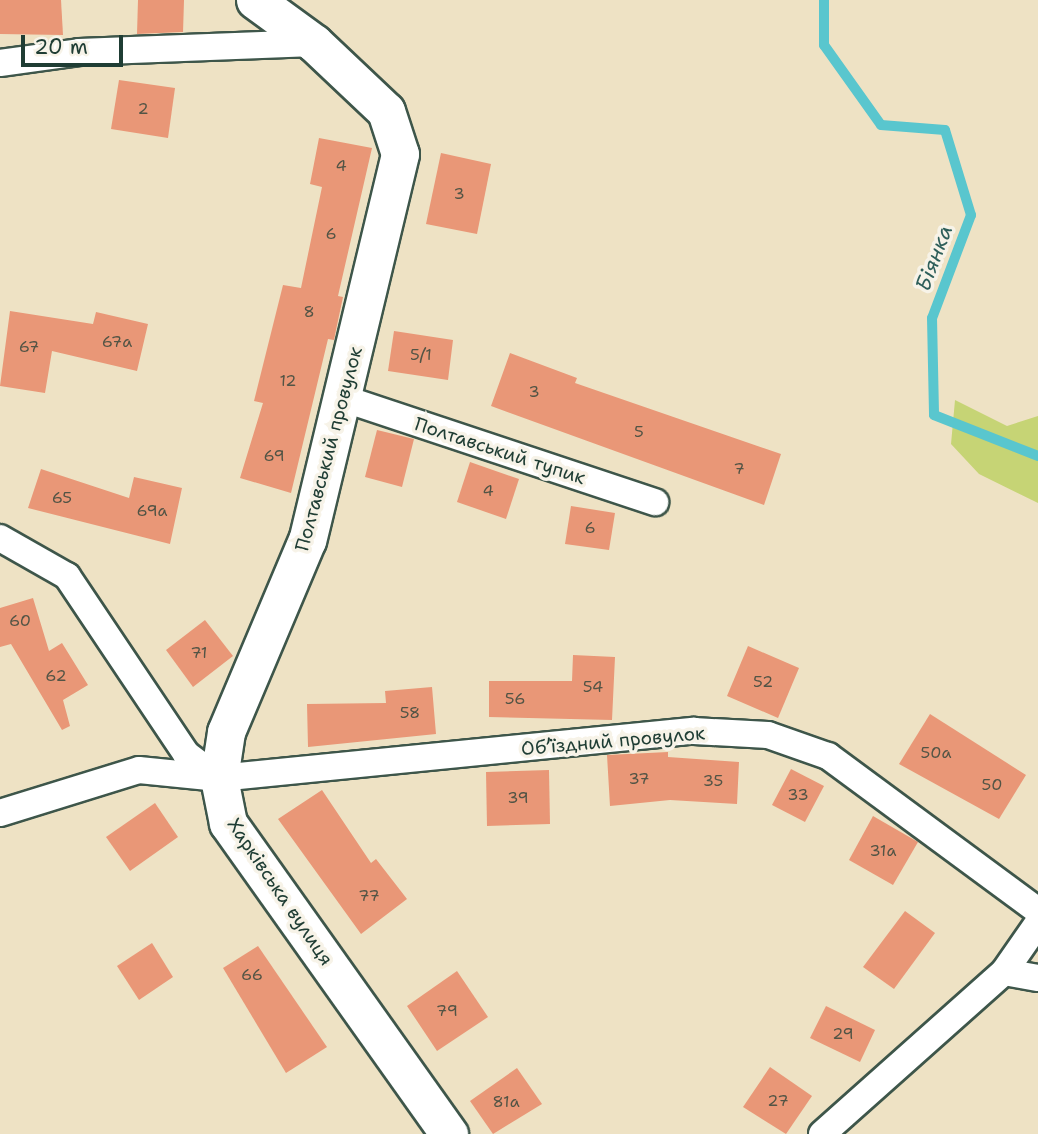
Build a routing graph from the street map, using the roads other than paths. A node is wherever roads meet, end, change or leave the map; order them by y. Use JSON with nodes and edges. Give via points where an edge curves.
{"nodes":[{"id":1,"x":256,"y":0,"type":"edge"},
{"id":2,"x":314,"y":43,"type":"junction"},
{"id":3,"x":0,"y":63,"type":"edge"},
{"id":4,"x":345,"y":399,"type":"junction"},
{"id":5,"x":654,"y":502,"type":"dead end"},
{"id":6,"x":0,"y":538,"type":"edge"},
{"id":7,"x":219,"y":778,"type":"junction"},
{"id":8,"x":0,"y":813,"type":"edge"},
{"id":9,"x":1038,"y":911,"type":"edge"},
{"id":10,"x":1038,"y":923,"type":"edge"},
{"id":11,"x":1004,"y":972,"type":"junction"},
{"id":12,"x":1038,"y":978,"type":"edge"},
{"id":13,"x":449,"y":1134,"type":"edge"},
{"id":14,"x":822,"y":1134,"type":"edge"}],
"edges":[{"from":1,"to":2,"type":"street"},
{"from":2,"to":3,"type":"street","via":[[79,52]]},
{"from":2,"to":4,"type":"street","name":"Полтавський провулок","via":[[386,111],[400,154]]},
{"from":4,"to":5,"type":"street","name":"Полтавський тупик"},
{"from":4,"to":7,"type":"street","name":"Полтавський провулок","via":[[307,540],[226,732]]},
{"from":6,"to":7,"type":"street","via":[[67,576],[186,754]]},
{"from":7,"to":8,"type":"street","name":"Обʼїздний провулок","via":[[139,770]]},
{"from":7,"to":9,"type":"street","name":"Обʼїздний провулок","via":[[694,731],[768,735],[828,756]]},
{"from":7,"to":13,"type":"street","name":"Харківська вулиця","via":[[228,823]]},
{"from":10,"to":11,"type":"street"},
{"from":11,"to":12,"type":"street"},
{"from":11,"to":14,"type":"street"}]}
